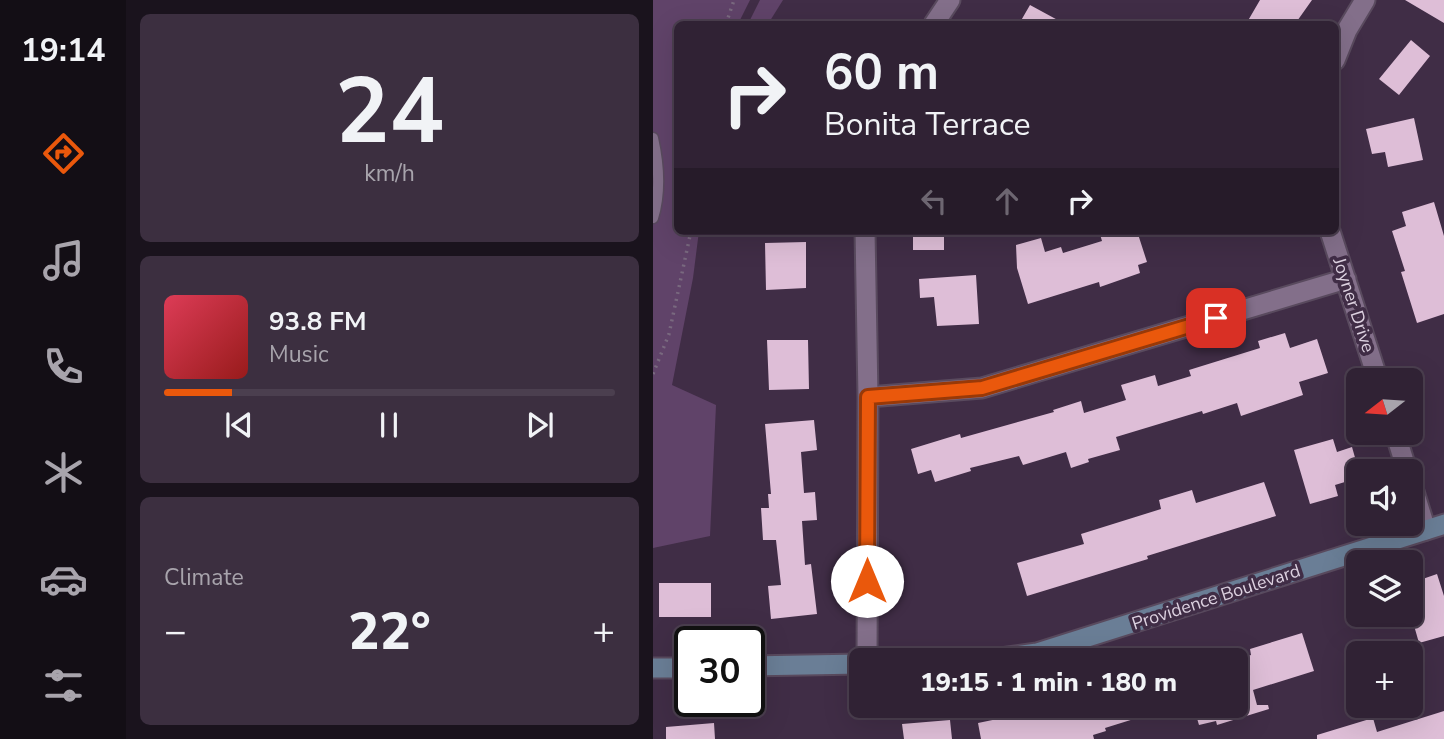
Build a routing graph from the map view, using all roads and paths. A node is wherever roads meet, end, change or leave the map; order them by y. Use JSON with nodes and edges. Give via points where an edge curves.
{"nodes":[{"id":1,"x":734,"y":0,"type":"edge"},
{"id":2,"x":950,"y":0,"type":"edge"},
{"id":3,"x":1365,"y":0,"type":"edge"},
{"id":4,"x":726,"y":21,"type":"edge"},
{"id":5,"x":936,"y":21,"type":"edge"},
{"id":6,"x":1339,"y":50,"type":"edge"},
{"id":7,"x":653,"y":138,"type":"edge"},
{"id":8,"x":653,"y":218,"type":"edge"},
{"id":9,"x":690,"y":235,"type":"edge"},
{"id":10,"x":865,"y":235,"type":"edge"},
{"id":11,"x":1331,"y":235,"type":"edge"},
{"id":12,"x":1346,"y":279,"type":"junction"},
{"id":13,"x":1374,"y":368,"type":"edge"},
{"id":14,"x":653,"y":374,"type":"edge"},
{"id":15,"x":868,"y":397,"type":"junction"},
{"id":16,"x":1423,"y":504,"type":"edge"},
{"id":17,"x":1435,"y":527,"type":"edge"},
{"id":18,"x":867,"y":648,"type":"edge"},
{"id":19,"x":1053,"y":648,"type":"edge"},
{"id":20,"x":849,"y":664,"type":"edge"},
{"id":21,"x":765,"y":666,"type":"edge"},
{"id":22,"x":653,"y":668,"type":"edge"},
{"id":23,"x":674,"y":668,"type":"edge"}],
"edges":[{"from":1,"to":4,"type":"path"},
{"from":2,"to":5,"type":"street"},
{"from":3,"to":6,"type":"street"},
{"from":7,"to":8,"type":"lane","via":[[658,163]]},
{"from":9,"to":14,"type":"path","via":[[669,334]]},
{"from":10,"to":15,"type":"street"},
{"from":11,"to":12,"type":"street","name":"Joyner Drive"},
{"from":12,"to":13,"type":"street","name":"Joyner Drive"},
{"from":12,"to":15,"type":"street","via":[[982,388]]},
{"from":15,"to":18,"type":"street"},
{"from":16,"to":17,"type":"street"},
{"from":17,"to":19,"type":"main road","name":"Providence Boulevard"},
{"from":20,"to":21,"type":"main road"},
{"from":22,"to":23,"type":"main road"}]}
